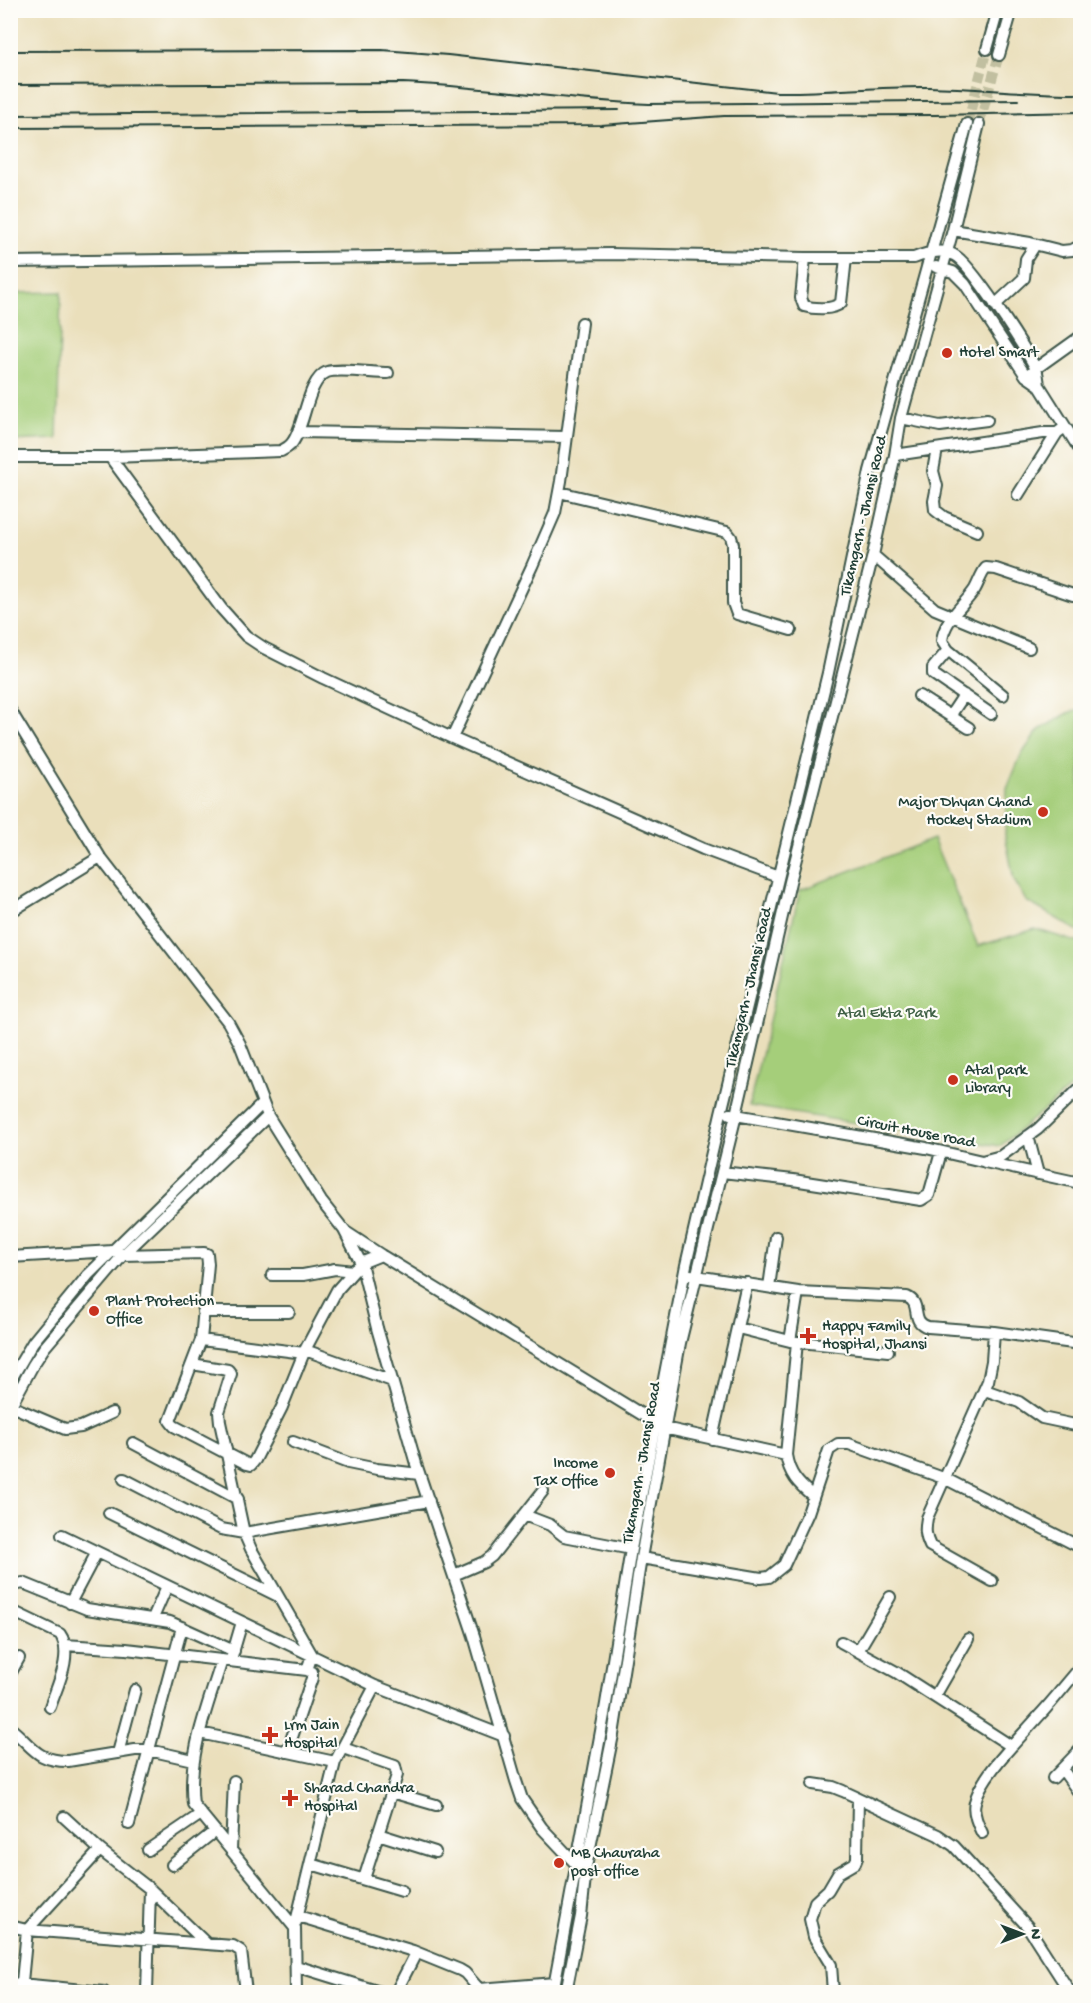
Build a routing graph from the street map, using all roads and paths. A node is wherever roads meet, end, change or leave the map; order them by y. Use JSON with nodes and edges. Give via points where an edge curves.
{"nodes":[{"id":1,"x":998,"y":10,"type":"edge"},
{"id":2,"x":1012,"y":10,"type":"edge"},
{"id":3,"x":987,"y":49,"type":"tunnel mouth"},
{"id":4,"x":999,"y":55,"type":"tunnel mouth"},
{"id":5,"x":953,"y":230,"type":"junction"},
{"id":6,"x":1035,"y":245,"type":"junction"},
{"id":7,"x":1080,"y":246,"type":"edge"},
{"id":8,"x":931,"y":252,"type":"junction"},
{"id":9,"x":946,"y":252,"type":"junction"},
{"id":10,"x":805,"y":258,"type":"junction"},
{"id":11,"x":846,"y":258,"type":"junction"},
{"id":12,"x":914,"y":258,"type":"junction"},
{"id":13,"x":10,"y":262,"type":"edge"},
{"id":14,"x":927,"y":266,"type":"junction"},
{"id":15,"x":942,"y":268,"type":"junction"},
{"id":16,"x":995,"y":304,"type":"junction"},
{"id":17,"x":582,"y":323,"type":"dead end"},
{"id":18,"x":1080,"y":337,"type":"edge"},
{"id":19,"x":1036,"y":369,"type":"junction"},
{"id":20,"x":388,"y":373,"type":"dead end"},
{"id":21,"x":1026,"y":376,"type":"junction"},
{"id":22,"x":1039,"y":385,"type":"junction"},
{"id":23,"x":901,"y":418,"type":"junction"},
{"id":24,"x":987,"y":420,"type":"dead end"},
{"id":25,"x":1062,"y":430,"type":"junction"},
{"id":26,"x":299,"y":432,"type":"junction"},
{"id":27,"x":566,"y":437,"type":"junction"},
{"id":28,"x":937,"y":449,"type":"junction"},
{"id":29,"x":1080,"y":450,"type":"edge"},
{"id":30,"x":895,"y":455,"type":"junction"},
{"id":31,"x":10,"y":457,"type":"edge"},
{"id":32,"x":110,"y":457,"type":"junction"},
{"id":33,"x":559,"y":492,"type":"junction"},
{"id":34,"x":1018,"y":495,"type":"dead end"},
{"id":35,"x":977,"y":531,"type":"dead end"},
{"id":36,"x":873,"y":555,"type":"junction"},
{"id":37,"x":1073,"y":595,"type":"dead end"},
{"id":38,"x":951,"y":617,"type":"junction"},
{"id":39,"x":790,"y":630,"type":"dead end"},
{"id":40,"x":1029,"y":648,"type":"dead end"},
{"id":41,"x":948,"y":650,"type":"junction"},
{"id":42,"x":964,"y":695,"type":"junction"},
{"id":43,"x":1003,"y":695,"type":"dead end"},
{"id":44,"x":919,"y":696,"type":"dead end"},
{"id":45,"x":10,"y":710,"type":"edge"},
{"id":46,"x":991,"y":714,"type":"dead end"},
{"id":47,"x":950,"y":716,"type":"junction"},
{"id":48,"x":969,"y":728,"type":"dead end"},
{"id":49,"x":452,"y":738,"type":"junction"},
{"id":50,"x":795,"y":804,"type":"junction"},
{"id":51,"x":810,"y":808,"type":"junction"},
{"id":52,"x":100,"y":857,"type":"junction"},
{"id":53,"x":778,"y":878,"type":"junction"},
{"id":54,"x":10,"y":912,"type":"edge"},
{"id":55,"x":1080,"y":1088,"type":"edge"},
{"id":56,"x":263,"y":1103,"type":"junction"},
{"id":57,"x":721,"y":1113,"type":"junction"},
{"id":58,"x":736,"y":1115,"type":"junction"},
{"id":59,"x":268,"y":1116,"type":"junction"},
{"id":60,"x":1028,"y":1136,"type":"junction"},
{"id":61,"x":941,"y":1152,"type":"junction"},
{"id":62,"x":982,"y":1161,"type":"junction"},
{"id":63,"x":722,"y":1172,"type":"junction"},
{"id":64,"x":1038,"y":1174,"type":"junction"},
{"id":65,"x":1080,"y":1184,"type":"edge"},
{"id":66,"x":344,"y":1230,"type":"junction"},
{"id":67,"x":776,"y":1237,"type":"dead end"},
{"id":68,"x":118,"y":1253,"type":"junction"},
{"id":69,"x":381,"y":1255,"type":"junction"},
{"id":70,"x":10,"y":1257,"type":"edge"},
{"id":71,"x":358,"y":1267,"type":"junction"},
{"id":72,"x":272,"y":1275,"type":"dead end"},
{"id":73,"x":690,"y":1275,"type":"junction"},
{"id":74,"x":747,"y":1282,"type":"junction"},
{"id":75,"x":769,"y":1287,"type":"junction"},
{"id":76,"x":798,"y":1292,"type":"junction"},
{"id":77,"x":203,"y":1312,"type":"junction"},
{"id":78,"x":289,"y":1312,"type":"dead end"},
{"id":79,"x":738,"y":1328,"type":"junction"},
{"id":80,"x":994,"y":1332,"type":"junction"},
{"id":81,"x":201,"y":1340,"type":"junction"},
{"id":82,"x":794,"y":1341,"type":"junction"},
{"id":83,"x":1080,"y":1344,"type":"edge"},
{"id":84,"x":888,"y":1351,"type":"dead end"},
{"id":85,"x":305,"y":1352,"type":"junction"},
{"id":86,"x":192,"y":1364,"type":"junction"},
{"id":87,"x":10,"y":1381,"type":"edge"},
{"id":88,"x":392,"y":1381,"type":"junction"},
{"id":89,"x":985,"y":1390,"type":"junction"},
{"id":90,"x":11,"y":1406,"type":"edge"},
{"id":91,"x":112,"y":1413,"type":"dead end"},
{"id":92,"x":659,"y":1425,"type":"junction"},
{"id":93,"x":1080,"y":1426,"type":"edge"},
{"id":94,"x":712,"y":1439,"type":"junction"},
{"id":95,"x":293,"y":1442,"type":"dead end"},
{"id":96,"x":133,"y":1443,"type":"dead end"},
{"id":97,"x":227,"y":1452,"type":"junction"},
{"id":98,"x":786,"y":1455,"type":"junction"},
{"id":99,"x":419,"y":1474,"type":"junction"},
{"id":100,"x":124,"y":1479,"type":"dead end"},
{"id":101,"x":946,"y":1479,"type":"junction"},
{"id":102,"x":543,"y":1491,"type":"dead end"},
{"id":103,"x":813,"y":1496,"type":"junction"},
{"id":104,"x":238,"y":1499,"type":"junction"},
{"id":105,"x":429,"y":1502,"type":"junction"},
{"id":106,"x":109,"y":1513,"type":"dead end"},
{"id":107,"x":524,"y":1515,"type":"junction"},
{"id":108,"x":244,"y":1533,"type":"junction"},
{"id":109,"x":62,"y":1535,"type":"dead end"},
{"id":110,"x":1080,"y":1547,"type":"edge"},
{"id":111,"x":631,"y":1549,"type":"junction"},
{"id":112,"x":97,"y":1552,"type":"junction"},
{"id":113,"x":641,"y":1558,"type":"junction"},
{"id":114,"x":454,"y":1575,"type":"junction"},
{"id":115,"x":626,"y":1579,"type":"junction"},
{"id":116,"x":638,"y":1580,"type":"junction"},
{"id":117,"x":992,"y":1581,"type":"dead end"},
{"id":118,"x":167,"y":1586,"type":"junction"},
{"id":119,"x":10,"y":1590,"type":"edge"},
{"id":120,"x":278,"y":1596,"type":"junction"},
{"id":121,"x":890,"y":1597,"type":"dead end"},
{"id":122,"x":70,"y":1603,"type":"junction"},
{"id":123,"x":10,"y":1610,"type":"edge"},
{"id":124,"x":153,"y":1618,"type":"junction"},
{"id":125,"x":242,"y":1622,"type":"junction"},
{"id":126,"x":182,"y":1627,"type":"junction"},
{"id":127,"x":968,"y":1639,"type":"dead end"},
{"id":128,"x":841,"y":1642,"type":"dead end"},
{"id":129,"x":65,"y":1646,"type":"junction"},
{"id":130,"x":858,"y":1651,"type":"junction"},
{"id":131,"x":175,"y":1654,"type":"junction"},
{"id":132,"x":312,"y":1655,"type":"junction"},
{"id":133,"x":19,"y":1658,"type":"dead end"},
{"id":134,"x":229,"y":1658,"type":"junction"},
{"id":135,"x":1080,"y":1668,"type":"edge"},
{"id":136,"x":307,"y":1670,"type":"junction"},
{"id":137,"x":10,"y":1674,"type":"edge"},
{"id":138,"x":375,"y":1686,"type":"junction"},
{"id":139,"x":135,"y":1690,"type":"dead end"},
{"id":140,"x":934,"y":1696,"type":"junction"},
{"id":141,"x":50,"y":1707,"type":"dead end"},
{"id":142,"x":10,"y":1728,"type":"edge"},
{"id":143,"x":200,"y":1733,"type":"junction"},
{"id":144,"x":504,"y":1736,"type":"junction"},
{"id":145,"x":599,"y":1745,"type":"junction"},
{"id":146,"x":1011,"y":1746,"type":"junction"},
{"id":147,"x":343,"y":1748,"type":"junction"},
{"id":148,"x":611,"y":1748,"type":"junction"},
{"id":149,"x":149,"y":1750,"type":"junction"},
{"id":150,"x":1080,"y":1750,"type":"edge"},
{"id":151,"x":287,"y":1752,"type":"junction"},
{"id":152,"x":118,"y":1753,"type":"junction"},
{"id":153,"x":193,"y":1760,"type":"junction"},
{"id":154,"x":335,"y":1762,"type":"junction"},
{"id":155,"x":1062,"y":1769,"type":"junction"},
{"id":156,"x":1053,"y":1778,"type":"dead end"},
{"id":157,"x":234,"y":1780,"type":"dead end"},
{"id":158,"x":813,"y":1784,"type":"dead end"},
{"id":159,"x":391,"y":1792,"type":"junction"},
{"id":160,"x":1080,"y":1794,"type":"edge"},
{"id":161,"x":858,"y":1798,"type":"junction"},
{"id":162,"x":436,"y":1805,"type":"dead end"},
{"id":163,"x":201,"y":1814,"type":"junction"},
{"id":164,"x":64,"y":1818,"type":"dead end"},
{"id":165,"x":129,"y":1824,"type":"dead end"},
{"id":166,"x":215,"y":1832,"type":"junction"},
{"id":167,"x":982,"y":1833,"type":"dead end"},
{"id":168,"x":378,"y":1834,"type":"junction"},
{"id":169,"x":100,"y":1850,"type":"junction"},
{"id":170,"x":148,"y":1850,"type":"dead end"},
{"id":171,"x":231,"y":1850,"type":"junction"},
{"id":172,"x":435,"y":1852,"type":"dead end"},
{"id":173,"x":310,"y":1864,"type":"junction"},
{"id":174,"x":172,"y":1865,"type":"dead end"},
{"id":175,"x":581,"y":1866,"type":"junction"},
{"id":176,"x":364,"y":1879,"type":"junction"},
{"id":177,"x":150,"y":1889,"type":"junction"},
{"id":178,"x":402,"y":1891,"type":"dead end"},
{"id":179,"x":298,"y":1916,"type":"junction"},
{"id":180,"x":10,"y":1926,"type":"edge"},
{"id":181,"x":295,"y":1928,"type":"junction"},
{"id":182,"x":27,"y":1930,"type":"junction"},
{"id":183,"x":148,"y":1940,"type":"junction"},
{"id":184,"x":207,"y":1944,"type":"junction"},
{"id":185,"x":416,"y":1953,"type":"junction"},
{"id":186,"x":296,"y":1966,"type":"junction"},
{"id":187,"x":17,"y":1987,"type":"edge"},
{"id":188,"x":554,"y":1988,"type":"edge"},
{"id":189,"x":104,"y":1992,"type":"edge"},
{"id":190,"x":147,"y":1992,"type":"edge"},
{"id":191,"x":246,"y":1992,"type":"edge"},
{"id":192,"x":296,"y":1992,"type":"edge"},
{"id":193,"x":380,"y":1992,"type":"edge"},
{"id":194,"x":396,"y":1992,"type":"edge"},
{"id":195,"x":566,"y":1992,"type":"edge"},
{"id":196,"x":833,"y":1992,"type":"edge"},
{"id":197,"x":1070,"y":1992,"type":"edge"}],
"edges":[{"from":1,"to":3,"type":"street"},
{"from":2,"to":4,"type":"street"},
{"from":5,"to":6,"type":"street"},
{"from":5,"to":8,"type":"street","name":"Tikamgarh - Jhansi Road","via":[[973,124]]},
{"from":5,"to":9,"type":"street","name":"Tikamgarh - Jhansi Road"},
{"from":6,"to":7,"type":"street","via":[[1062,251]]},
{"from":6,"to":16,"type":"street","via":[[1026,260],[1024,278]]},
{"from":8,"to":9,"type":"street"},
{"from":8,"to":12,"type":"street"},
{"from":8,"to":14,"type":"street","name":"Tikamgarh - Jhansi Road"},
{"from":9,"to":15,"type":"street","name":"Tikamgarh - Jhansi Road"},
{"from":9,"to":16,"type":"street","via":[[965,264]]},
{"from":10,"to":11,"type":"street"},
{"from":10,"to":11,"type":"street","via":[[801,298],[804,306],[834,307],[841,303]]},
{"from":10,"to":13,"type":"street","via":[[610,254]]},
{"from":11,"to":12,"type":"street"},
{"from":12,"to":14,"type":"street"},
{"from":14,"to":15,"type":"street"},
{"from":14,"to":50,"type":"street","name":"Tikamgarh - Jhansi Road","via":[[870,471],[828,673]]},
{"from":15,"to":21,"type":"street","via":[[965,284]]},
{"from":15,"to":23,"type":"street","name":"Tikamgarh - Jhansi Road"},
{"from":16,"to":19,"type":"street"},
{"from":17,"to":27,"type":"street"},
{"from":18,"to":19,"type":"street"},
{"from":19,"to":21,"type":"street"},
{"from":19,"to":22,"type":"street"},
{"from":20,"to":26,"type":"street","via":[[327,372],[312,392]]},
{"from":21,"to":22,"type":"street"},
{"from":22,"to":25,"type":"street"},
{"from":23,"to":24,"type":"street","via":[[940,426]]},
{"from":23,"to":30,"type":"street","name":"Tikamgarh - Jhansi Road"},
{"from":25,"to":28,"type":"street"},
{"from":25,"to":29,"type":"street"},
{"from":25,"to":34,"type":"street"},
{"from":26,"to":27,"type":"street"},
{"from":26,"to":32,"type":"street","via":[[291,445],[281,451]]},
{"from":27,"to":33,"type":"street"},
{"from":28,"to":30,"type":"street"},
{"from":28,"to":35,"type":"street","via":[[933,471],[937,486],[935,510]]},
{"from":30,"to":36,"type":"street","name":"Tikamgarh - Jhansi Road"},
{"from":31,"to":32,"type":"street"},
{"from":32,"to":49,"type":"street","via":[[246,636],[323,678]]},
{"from":33,"to":39,"type":"street","via":[[727,532],[733,544],[733,603],[737,614]]},
{"from":33,"to":49,"type":"street","via":[[539,551]]},
{"from":36,"to":38,"type":"street","via":[[925,602]]},
{"from":36,"to":51,"type":"street","name":"Tikamgarh - Jhansi Road"},
{"from":37,"to":38,"type":"street","via":[[986,568],[973,592]]},
{"from":38,"to":40,"type":"street"},
{"from":38,"to":41,"type":"street","via":[[942,637]]},
{"from":41,"to":42,"type":"street","via":[[933,668],[933,674]]},
{"from":41,"to":43,"type":"street"},
{"from":42,"to":46,"type":"street"},
{"from":42,"to":47,"type":"street"},
{"from":44,"to":47,"type":"street"},
{"from":45,"to":52,"type":"street"},
{"from":47,"to":48,"type":"street"},
{"from":49,"to":53,"type":"street"},
{"from":50,"to":51,"type":"street"},
{"from":50,"to":53,"type":"street","name":"Tikamgarh - Jhansi Road"},
{"from":51,"to":58,"type":"street","name":"Tikamgarh - Jhansi Road"},
{"from":52,"to":54,"type":"street"},
{"from":52,"to":56,"type":"street","via":[[228,1022]]},
{"from":53,"to":57,"type":"street","name":"Tikamgarh - Jhansi Road"},
{"from":55,"to":60,"type":"street","name":"Circuit House road"},
{"from":56,"to":59,"type":"street"},
{"from":56,"to":68,"type":"street"},
{"from":57,"to":58,"type":"street","name":"Circuit House road"},
{"from":57,"to":73,"type":"street","name":"Tikamgarh - Jhansi Road"},
{"from":58,"to":61,"type":"street","name":"Circuit House road"},
{"from":58,"to":63,"type":"street","name":"Tikamgarh - Jhansi Road"},
{"from":59,"to":66,"type":"street","via":[[321,1201]]},
{"from":59,"to":68,"type":"street"},
{"from":60,"to":62,"type":"street","name":"Circuit House road","via":[[1001,1156]]},
{"from":60,"to":64,"type":"street"},
{"from":61,"to":62,"type":"street","name":"Circuit House road"},
{"from":61,"to":63,"type":"street","via":[[929,1195],[921,1200]]},
{"from":62,"to":64,"type":"street"},
{"from":63,"to":73,"type":"street","name":"Tikamgarh - Jhansi Road"},
{"from":64,"to":65,"type":"street"},
{"from":66,"to":69,"type":"street"},
{"from":66,"to":71,"type":"street"},
{"from":67,"to":75,"type":"street"},
{"from":68,"to":70,"type":"street"},
{"from":68,"to":77,"type":"street","via":[[207,1254]]},
{"from":68,"to":87,"type":"street","via":[[88,1275],[33,1342]]},
{"from":68,"to":90,"type":"street","via":[[33,1365]]},
{"from":69,"to":71,"type":"street"},
{"from":69,"to":92,"type":"street"},
{"from":71,"to":72,"type":"street","via":[[309,1275]]},
{"from":71,"to":85,"type":"street","via":[[337,1290]]},
{"from":71,"to":88,"type":"street"},
{"from":73,"to":74,"type":"street"},
{"from":73,"to":92,"type":"street","name":"Tikamgarh - Jhansi Road"},
{"from":74,"to":75,"type":"street"},
{"from":74,"to":79,"type":"street"},
{"from":75,"to":76,"type":"street"},
{"from":76,"to":80,"type":"street","via":[[907,1297],[915,1304],[921,1325]]},
{"from":76,"to":82,"type":"street"},
{"from":77,"to":78,"type":"street"},
{"from":77,"to":81,"type":"street"},
{"from":79,"to":82,"type":"street"},
{"from":79,"to":94,"type":"street"},
{"from":80,"to":83,"type":"street"},
{"from":80,"to":89,"type":"street","via":[[992,1368]]},
{"from":81,"to":85,"type":"street"},
{"from":81,"to":86,"type":"street"},
{"from":82,"to":84,"type":"street"},
{"from":82,"to":98,"type":"street"},
{"from":85,"to":88,"type":"street"},
{"from":85,"to":97,"type":"street","via":[[253,1463],[247,1464]]},
{"from":86,"to":97,"type":"street","via":[[228,1370],[231,1374],[219,1412]]},
{"from":86,"to":97,"type":"street","via":[[170,1416],[171,1424]]},
{"from":88,"to":99,"type":"street"},
{"from":89,"to":93,"type":"street","via":[[1019,1402],[1042,1418]]},
{"from":89,"to":101,"type":"street"},
{"from":90,"to":91,"type":"street","via":[[65,1429],[81,1427]]},
{"from":92,"to":94,"type":"street"},
{"from":92,"to":111,"type":"street","name":"Tikamgarh - Jhansi Road"},
{"from":92,"to":113,"type":"street","name":"Tikamgarh - Jhansi Road"},
{"from":94,"to":98,"type":"street"},
{"from":95,"to":99,"type":"street","via":[[356,1465]]},
{"from":96,"to":104,"type":"street"},
{"from":97,"to":104,"type":"street"},
{"from":98,"to":103,"type":"street","via":[[790,1472]]},
{"from":99,"to":105,"type":"street"},
{"from":100,"to":108,"type":"street","via":[[221,1529]]},
{"from":101,"to":103,"type":"street","via":[[849,1444],[838,1444],[829,1449]]},
{"from":101,"to":110,"type":"street"},
{"from":101,"to":117,"type":"street","via":[[931,1511],[926,1538],[930,1546]]},
{"from":102,"to":107,"type":"street"},
{"from":103,"to":113,"type":"street","via":[[783,1564],[769,1576],[761,1578]]},
{"from":104,"to":108,"type":"street"},
{"from":105,"to":108,"type":"street"},
{"from":105,"to":114,"type":"street"},
{"from":106,"to":120,"type":"street"},
{"from":107,"to":111,"type":"street","via":[[550,1525],[564,1536]]},
{"from":107,"to":114,"type":"street","via":[[492,1556]]},
{"from":108,"to":120,"type":"street"},
{"from":109,"to":112,"type":"street"},
{"from":111,"to":115,"type":"street","name":"Tikamgarh - Jhansi Road"},
{"from":112,"to":118,"type":"street"},
{"from":112,"to":122,"type":"street"},
{"from":113,"to":116,"type":"street","name":"Tikamgarh - Jhansi Road"},
{"from":114,"to":144,"type":"street"},
{"from":115,"to":116,"type":"street"},
{"from":115,"to":145,"type":"street","name":"Tikamgarh - Jhansi Road"},
{"from":116,"to":148,"type":"street","name":"Tikamgarh - Jhansi Road"},
{"from":118,"to":124,"type":"street"},
{"from":118,"to":125,"type":"street"},
{"from":119,"to":122,"type":"street","via":[[23,1583]]},
{"from":120,"to":132,"type":"street"},
{"from":121,"to":130,"type":"street"},
{"from":122,"to":124,"type":"street","via":[[101,1612]]},
{"from":123,"to":129,"type":"street","via":[[60,1634]]},
{"from":124,"to":126,"type":"street"},
{"from":125,"to":132,"type":"street"},
{"from":125,"to":134,"type":"street"},
{"from":126,"to":131,"type":"street"},
{"from":126,"to":134,"type":"street"},
{"from":127,"to":140,"type":"street"},
{"from":128,"to":130,"type":"street"},
{"from":129,"to":131,"type":"street"},
{"from":129,"to":141,"type":"street","via":[[66,1656]]},
{"from":130,"to":140,"type":"street"},
{"from":131,"to":134,"type":"street"},
{"from":131,"to":149,"type":"street"},
{"from":132,"to":136,"type":"street"},
{"from":132,"to":138,"type":"street"},
{"from":133,"to":137,"type":"street"},
{"from":134,"to":136,"type":"street"},
{"from":134,"to":143,"type":"street"},
{"from":135,"to":146,"type":"street"},
{"from":136,"to":151,"type":"street","via":[[312,1672],[312,1678]]},
{"from":138,"to":144,"type":"street"},
{"from":138,"to":147,"type":"street"},
{"from":139,"to":152,"type":"street"},
{"from":140,"to":146,"type":"street"},
{"from":142,"to":152,"type":"street","via":[[47,1759],[68,1761]]},
{"from":143,"to":151,"type":"street"},
{"from":143,"to":153,"type":"street"},
{"from":144,"to":175,"type":"street","via":[[522,1799],[542,1828]]},
{"from":145,"to":148,"type":"street"},
{"from":145,"to":175,"type":"street","name":"Tikamgarh - Jhansi Road"},
{"from":146,"to":167,"type":"street","via":[[982,1785],[974,1803]]},
{"from":147,"to":154,"type":"street"},
{"from":147,"to":159,"type":"street","via":[[395,1766],[397,1774]]},
{"from":148,"to":175,"type":"street","name":"Tikamgarh - Jhansi Road"},
{"from":149,"to":152,"type":"street"},
{"from":149,"to":153,"type":"street"},
{"from":149,"to":165,"type":"street"},
{"from":150,"to":155,"type":"street"},
{"from":151,"to":154,"type":"street"},
{"from":153,"to":163,"type":"street","via":[[192,1804]]},
{"from":154,"to":173,"type":"street"},
{"from":155,"to":156,"type":"street"},
{"from":155,"to":160,"type":"street"},
{"from":157,"to":171,"type":"street"},
{"from":158,"to":161,"type":"street","via":[[833,1787]]},
{"from":159,"to":162,"type":"street"},
{"from":159,"to":168,"type":"street"},
{"from":161,"to":196,"type":"street","via":[[857,1858],[838,1873],[815,1902],[810,1918],[814,1937],[831,1965]]},
{"from":161,"to":197,"type":"street","via":[[954,1846],[1028,1927]]},
{"from":163,"to":166,"type":"street"},
{"from":163,"to":170,"type":"street"},
{"from":164,"to":169,"type":"street"},
{"from":166,"to":171,"type":"street"},
{"from":166,"to":174,"type":"street"},
{"from":168,"to":172,"type":"street"},
{"from":168,"to":176,"type":"street"},
{"from":169,"to":177,"type":"street"},
{"from":169,"to":182,"type":"street"},
{"from":171,"to":181,"type":"street"},
{"from":173,"to":176,"type":"street"},
{"from":173,"to":179,"type":"street"},
{"from":175,"to":188,"type":"street"},
{"from":175,"to":195,"type":"street","via":[[581,1916]]},
{"from":176,"to":178,"type":"street"},
{"from":177,"to":183,"type":"street"},
{"from":177,"to":184,"type":"street"},
{"from":179,"to":181,"type":"street"},
{"from":179,"to":185,"type":"street"},
{"from":180,"to":182,"type":"street"},
{"from":181,"to":186,"type":"street"},
{"from":182,"to":183,"type":"street"},
{"from":182,"to":187,"type":"street"},
{"from":183,"to":184,"type":"street"},
{"from":183,"to":190,"type":"street"},
{"from":184,"to":191,"type":"street","via":[[233,1946],[241,1951]]},
{"from":185,"to":188,"type":"street","via":[[465,1973],[479,1989]]},
{"from":185,"to":194,"type":"street"},
{"from":186,"to":192,"type":"street"},
{"from":186,"to":193,"type":"street"},
{"from":187,"to":189,"type":"street"}]}
